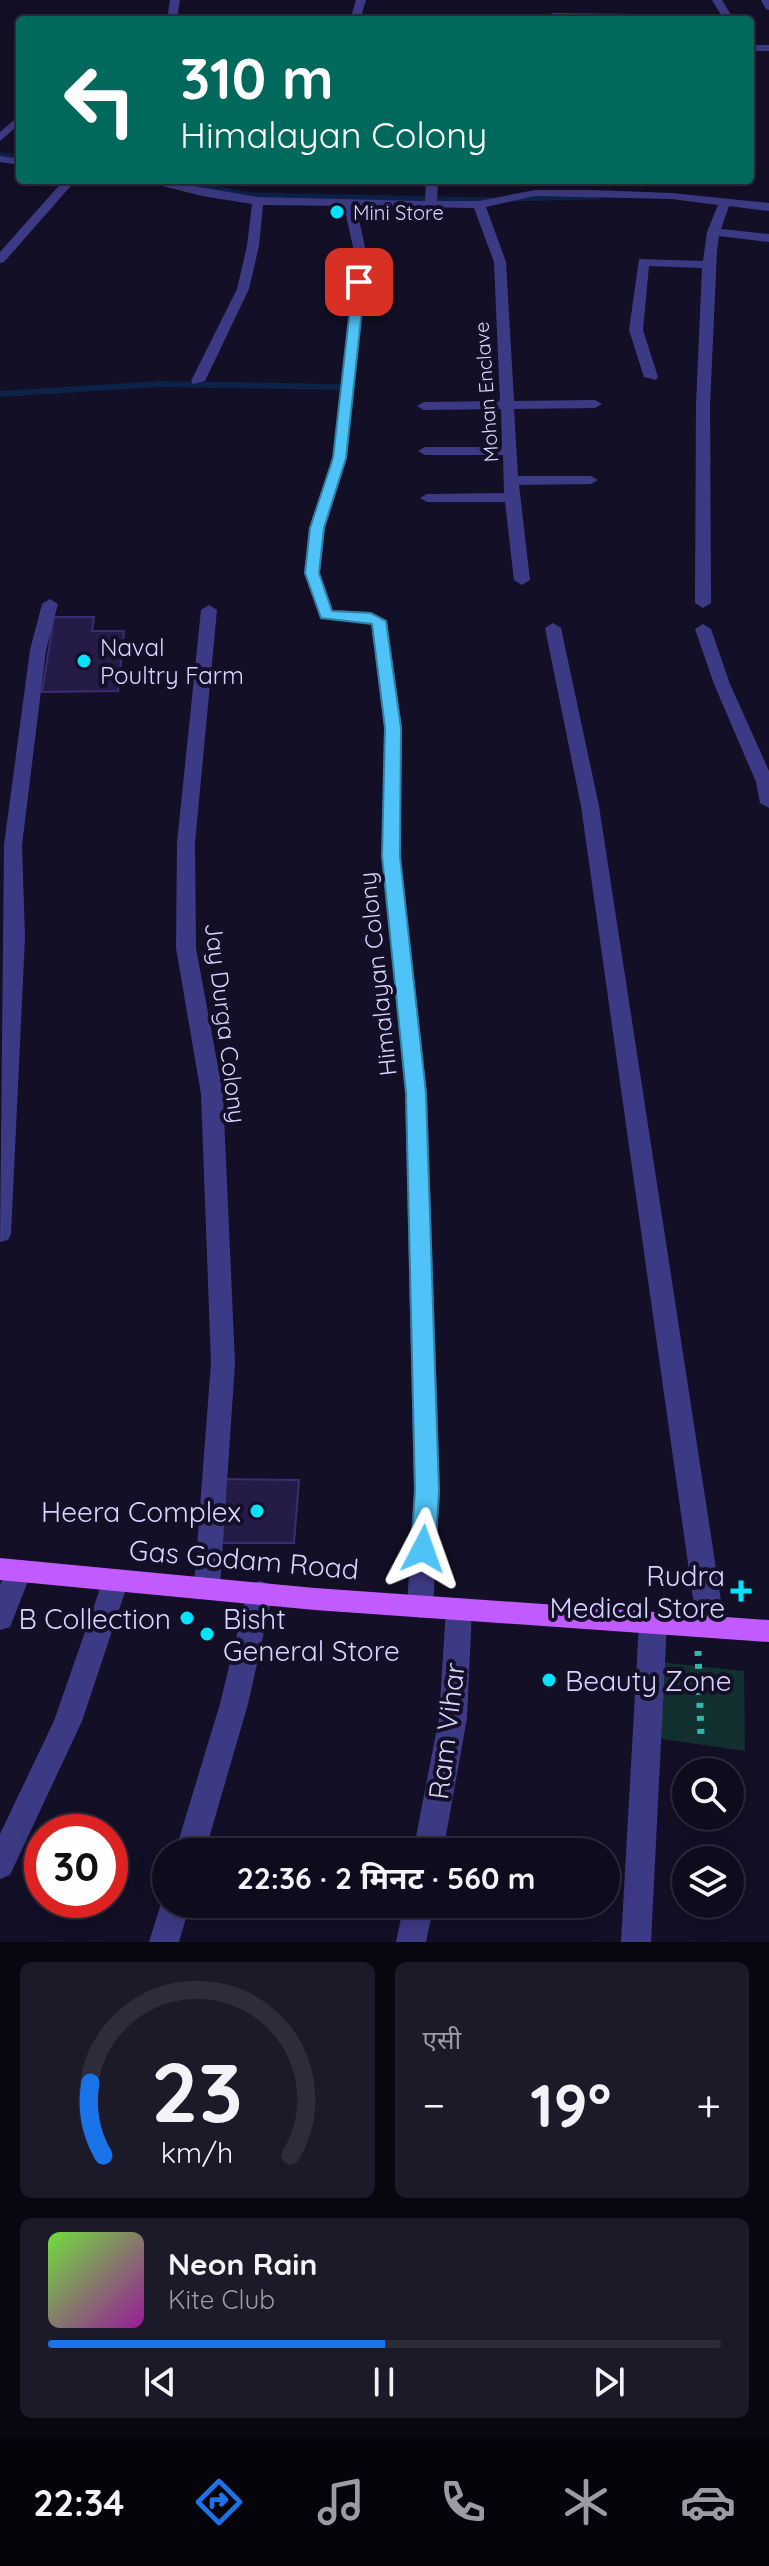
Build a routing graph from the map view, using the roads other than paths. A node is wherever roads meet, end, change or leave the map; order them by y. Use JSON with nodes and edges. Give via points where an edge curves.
{"nodes":[{"id":1,"x":766,"y":0,"type":"edge"},
{"id":2,"x":769,"y":7,"type":"edge"},
{"id":3,"x":16,"y":122,"type":"edge"},
{"id":4,"x":0,"y":138,"type":"edge"},
{"id":5,"x":66,"y":184,"type":"edge"},
{"id":6,"x":163,"y":184,"type":"edge"},
{"id":7,"x":432,"y":184,"type":"edge"},
{"id":8,"x":533,"y":186,"type":"edge"},
{"id":9,"x":258,"y":201,"type":"junction"},
{"id":10,"x":349,"y":201,"type":"junction"},
{"id":11,"x":432,"y":201,"type":"junction"},
{"id":12,"x":725,"y":201,"type":"junction"},
{"id":13,"x":479,"y":205,"type":"junction"},
{"id":14,"x":769,"y":207,"type":"edge"},
{"id":15,"x":713,"y":232,"type":"junction"},
{"id":16,"x":769,"y":238,"type":"edge"},
{"id":17,"x":0,"y":259,"type":"edge"},
{"id":18,"x":708,"y":265,"type":"junction"},
{"id":19,"x":651,"y":377,"type":"dead end"},
{"id":20,"x":198,"y":381,"type":"dead end"},
{"id":21,"x":595,"y":404,"type":"dead end"},
{"id":22,"x":508,"y":405,"type":"junction"},
{"id":23,"x":424,"y":406,"type":"dead end"},
{"id":24,"x":425,"y":451,"type":"dead end"},
{"id":25,"x":512,"y":451,"type":"junction"},
{"id":26,"x":591,"y":480,"type":"dead end"},
{"id":27,"x":512,"y":489,"type":"junction"},
{"id":28,"x":427,"y":498,"type":"dead end"},
{"id":29,"x":522,"y":580,"type":"dead end"},
{"id":30,"x":703,"y":603,"type":"dead end"},
{"id":31,"x":50,"y":604,"type":"dead end"},
{"id":32,"x":209,"y":610,"type":"dead end"},
{"id":33,"x":553,"y":628,"type":"dead end"},
{"id":34,"x":703,"y":629,"type":"dead end"},
{"id":35,"x":769,"y":803,"type":"edge"},
{"id":36,"x":0,"y":1234,"type":"edge"},
{"id":37,"x":9,"y":1570,"type":"edge"},
{"id":38,"x":116,"y":1580,"type":"junction"},
{"id":39,"x":207,"y":1586,"type":"junction"},
{"id":40,"x":260,"y":1592,"type":"junction"},
{"id":41,"x":420,"y":1607,"type":"junction"},
{"id":42,"x":459,"y":1609,"type":"junction"},
{"id":43,"x":0,"y":1619,"type":"edge"},
{"id":44,"x":653,"y":1623,"type":"junction"},
{"id":45,"x":704,"y":1626,"type":"junction"},
{"id":46,"x":769,"y":1631,"type":"edge"},
{"id":47,"x":194,"y":1838,"type":"edge"},
{"id":48,"x":431,"y":1838,"type":"edge"},
{"id":49,"x":0,"y":1865,"type":"edge"},
{"id":50,"x":171,"y":1918,"type":"edge"},
{"id":51,"x":416,"y":1918,"type":"edge"},
{"id":52,"x":164,"y":1942,"type":"edge"},
{"id":53,"x":411,"y":1942,"type":"edge"},
{"id":54,"x":636,"y":1942,"type":"edge"}],
"edges":[{"from":1,"to":2,"type":"street"},
{"from":3,"to":4,"type":"street"},
{"from":5,"to":17,"type":"street"},
{"from":6,"to":9,"type":"street"},
{"from":7,"to":11,"type":"street"},
{"from":8,"to":12,"type":"street"},
{"from":8,"to":13,"type":"street"},
{"from":9,"to":10,"type":"street"},
{"from":9,"to":20,"type":"street","via":[[243,289]]},
{"from":10,"to":11,"type":"street"},
{"from":10,"to":41,"type":"street","name":"Himalayan Colony","via":[[359,247],[359,282],[340,458],[317,528],[312,573],[326,615],[379,621],[393,728],[391,856],[416,1093],[427,1491]]},
{"from":11,"to":13,"type":"street"},
{"from":12,"to":14,"type":"street"},
{"from":12,"to":15,"type":"street"},
{"from":13,"to":22,"type":"street","name":"Mohan Enclave","via":[[500,262]]},
{"from":15,"to":16,"type":"street"},
{"from":15,"to":18,"type":"street"},
{"from":18,"to":19,"type":"street","via":[[643,262],[636,330]]},
{"from":18,"to":30,"type":"street"},
{"from":21,"to":22,"type":"street"},
{"from":22,"to":23,"type":"street"},
{"from":22,"to":25,"type":"street","name":"Mohan Enclave"},
{"from":24,"to":25,"type":"street"},
{"from":25,"to":27,"type":"street","name":"Mohan Enclave"},
{"from":26,"to":27,"type":"street"},
{"from":27,"to":28,"type":"street"},
{"from":27,"to":29,"type":"street","name":"Mohan Enclave"},
{"from":31,"to":36,"type":"street","via":[[38,650],[13,845],[15,937]]},
{"from":32,"to":39,"type":"street","name":"Jay Durga Colony","via":[[186,843],[186,948],[212,1094],[223,1363]]},
{"from":33,"to":45,"type":"street","via":[[590,806]]},
{"from":34,"to":35,"type":"street"},
{"from":37,"to":38,"type":"main road","name":"Gas Godam Road"},
{"from":37,"to":43,"type":"street"},
{"from":38,"to":39,"type":"main road","name":"Gas Godam Road"},
{"from":38,"to":49,"type":"street","via":[[68,1721]]},
{"from":39,"to":40,"type":"main road","name":"Gas Godam Road"},
{"from":40,"to":41,"type":"main road","name":"Gas Godam Road"},
{"from":40,"to":47,"type":"street"},
{"from":41,"to":42,"type":"main road","name":"Gas Godam Road"},
{"from":42,"to":44,"type":"main road","name":"Gas Godam Road"},
{"from":42,"to":48,"type":"street","name":"Ram Vihar","via":[[453,1718]]},
{"from":44,"to":45,"type":"main road","name":"Gas Godam Road"},
{"from":44,"to":54,"type":"street"},
{"from":45,"to":46,"type":"main road","name":"Gas Godam Road"},
{"from":50,"to":52,"type":"street"},
{"from":51,"to":53,"type":"street"}]}
